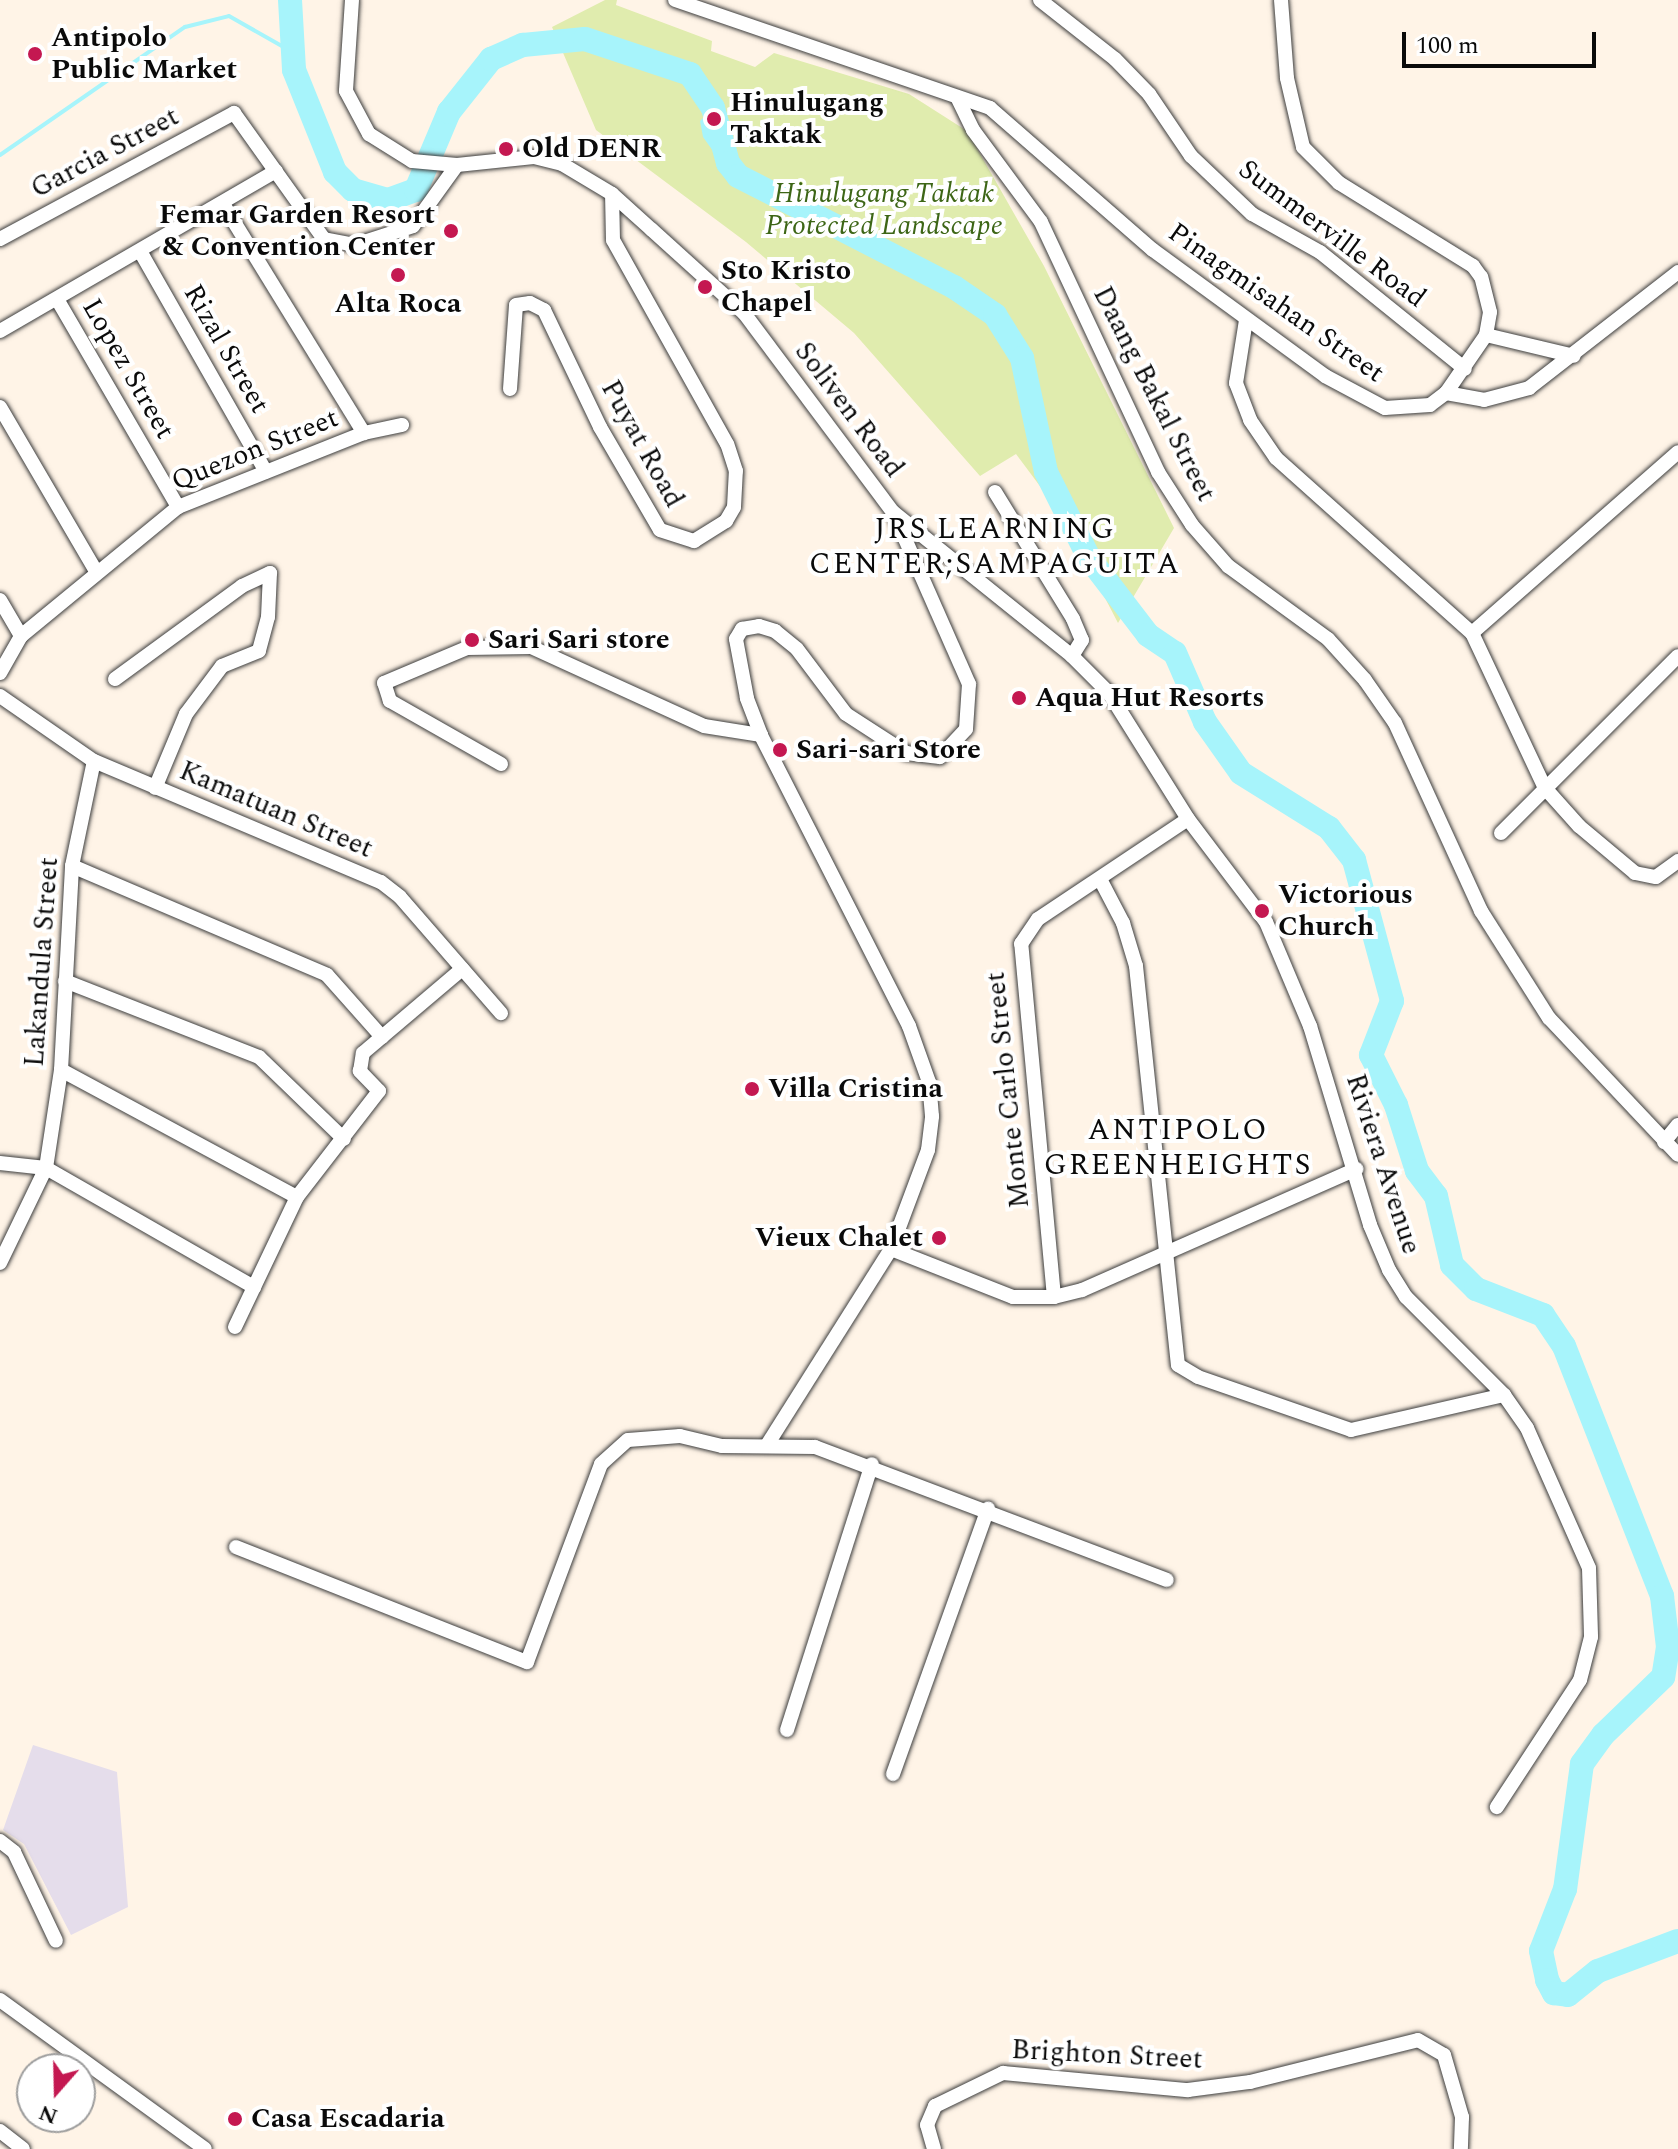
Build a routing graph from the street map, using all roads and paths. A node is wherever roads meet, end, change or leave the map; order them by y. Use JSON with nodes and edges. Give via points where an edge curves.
{"nodes":[{"id":1,"x":352,"y":0,"type":"edge"},
{"id":2,"x":675,"y":0,"type":"edge"},
{"id":3,"x":1040,"y":0,"type":"edge"},
{"id":4,"x":1281,"y":0,"type":"edge"},
{"id":5,"x":957,"y":97,"type":"junction"},
{"id":6,"x":452,"y":165,"type":"junction"},
{"id":7,"x":276,"y":171,"type":"junction"},
{"id":8,"x":612,"y":194,"type":"junction"},
{"id":9,"x":223,"y":204,"type":"junction"},
{"id":10,"x":0,"y":239,"type":"edge"},
{"id":11,"x":140,"y":251,"type":"junction"},
{"id":12,"x":1678,"y":272,"type":"edge"},
{"id":13,"x":57,"y":299,"type":"junction"},
{"id":14,"x":1246,"y":320,"type":"junction"},
{"id":15,"x":0,"y":331,"type":"edge"},
{"id":16,"x":1486,"y":335,"type":"junction"},
{"id":17,"x":1574,"y":356,"type":"junction"},
{"id":18,"x":1465,"y":369,"type":"junction"},
{"id":19,"x":510,"y":389,"type":"dead end"},
{"id":20,"x":1446,"y":393,"type":"junction"},
{"id":21,"x":0,"y":407,"type":"edge"},
{"id":22,"x":402,"y":425,"type":"dead end"},
{"id":23,"x":364,"y":433,"type":"junction"},
{"id":24,"x":1678,"y":452,"type":"edge"},
{"id":25,"x":266,"y":472,"type":"junction"},
{"id":26,"x":995,"y":492,"type":"dead end"},
{"id":27,"x":178,"y":507,"type":"junction"},
{"id":28,"x":893,"y":512,"type":"junction"},
{"id":29,"x":96,"y":571,"type":"junction"},
{"id":30,"x":0,"y":600,"type":"edge"},
{"id":31,"x":1472,"y":633,"type":"junction"},
{"id":32,"x":21,"y":636,"type":"junction"},
{"id":33,"x":1072,"y":656,"type":"junction"},
{"id":34,"x":1678,"y":656,"type":"edge"},
{"id":35,"x":0,"y":673,"type":"edge"},
{"id":36,"x":115,"y":679,"type":"dead end"},
{"id":37,"x":0,"y":696,"type":"edge"},
{"id":38,"x":761,"y":735,"type":"junction"},
{"id":39,"x":94,"y":761,"type":"junction"},
{"id":40,"x":501,"y":764,"type":"dead end"},
{"id":41,"x":155,"y":788,"type":"junction"},
{"id":42,"x":1545,"y":788,"type":"junction"},
{"id":43,"x":1188,"y":819,"type":"junction"},
{"id":44,"x":1501,"y":833,"type":"dead end"},
{"id":45,"x":1678,"y":861,"type":"edge"},
{"id":46,"x":72,"y":866,"type":"junction"},
{"id":47,"x":1100,"y":879,"type":"junction"},
{"id":48,"x":462,"y":969,"type":"junction"},
{"id":49,"x":65,"y":981,"type":"junction"},
{"id":50,"x":501,"y":1013,"type":"dead end"},
{"id":51,"x":382,"y":1037,"type":"junction"},
{"id":52,"x":61,"y":1070,"type":"junction"},
{"id":53,"x":1678,"y":1125,"type":"edge"},
{"id":54,"x":344,"y":1139,"type":"junction"},
{"id":55,"x":1664,"y":1142,"type":"junction"},
{"id":56,"x":1678,"y":1155,"type":"edge"},
{"id":57,"x":0,"y":1163,"type":"edge"},
{"id":58,"x":46,"y":1168,"type":"junction"},
{"id":59,"x":1356,"y":1169,"type":"junction"},
{"id":60,"x":297,"y":1197,"type":"junction"},
{"id":61,"x":891,"y":1249,"type":"junction"},
{"id":62,"x":1165,"y":1253,"type":"junction"},
{"id":63,"x":0,"y":1263,"type":"edge"},
{"id":64,"x":254,"y":1287,"type":"junction"},
{"id":65,"x":1054,"y":1297,"type":"junction"},
{"id":66,"x":235,"y":1327,"type":"dead end"},
{"id":67,"x":1504,"y":1395,"type":"junction"},
{"id":68,"x":767,"y":1445,"type":"junction"},
{"id":69,"x":872,"y":1464,"type":"junction"},
{"id":70,"x":988,"y":1509,"type":"junction"},
{"id":71,"x":236,"y":1547,"type":"dead end"},
{"id":72,"x":1167,"y":1580,"type":"dead end"},
{"id":73,"x":787,"y":1730,"type":"dead end"},
{"id":74,"x":893,"y":1774,"type":"dead end"},
{"id":75,"x":1497,"y":1807,"type":"dead end"},
{"id":76,"x":0,"y":1841,"type":"edge"},
{"id":77,"x":56,"y":1941,"type":"dead end"},
{"id":78,"x":0,"y":2000,"type":"edge"},
{"id":79,"x":0,"y":2131,"type":"edge"},
{"id":80,"x":23,"y":2149,"type":"edge"},
{"id":81,"x":205,"y":2149,"type":"edge"},
{"id":82,"x":934,"y":2149,"type":"edge"},
{"id":83,"x":1461,"y":2149,"type":"edge"}],
"edges":[{"from":1,"to":6,"type":"street","name":"Soliven Road","via":[[345,60],[346,91],[354,113],[369,134],[412,161]]},
{"from":2,"to":5,"type":"street"},
{"from":3,"to":18,"type":"street","name":"Summerville Road","via":[[1115,59],[1149,94],[1191,156],[1252,214],[1320,252]]},
{"from":4,"to":16,"type":"street","via":[[1290,92],[1303,147],[1339,183],[1473,266],[1490,312]]},
{"from":5,"to":14,"type":"street","name":"Pinagmisahan Street","via":[[990,108],[1153,250]]},
{"from":5,"to":55,"type":"street","name":"Daang Bakal Street","via":[[973,130],[1041,222],[1158,472],[1192,525],[1228,566],[1328,639],[1365,680],[1395,723],[1481,911],[1541,1004]]},
{"from":6,"to":7,"type":"street","via":[[413,226],[355,245],[324,239]]},
{"from":6,"to":8,"type":"street","name":"Soliven Road","via":[[534,157],[562,164]]},
{"from":7,"to":9,"type":"street"},
{"from":7,"to":10,"type":"street","name":"Garcia Street","via":[[234,113]]},
{"from":8,"to":19,"type":"street","name":"Puyat Road","via":[[613,240],[727,444],[736,471],[734,507],[726,521],[694,541],[660,530],[600,427],[544,310],[530,303],[516,305]]},
{"from":8,"to":28,"type":"street","name":"Soliven Road","via":[[744,313]]},
{"from":9,"to":11,"type":"street"},
{"from":9,"to":23,"type":"street"},
{"from":11,"to":13,"type":"street"},
{"from":11,"to":25,"type":"street","name":"Rizal Street"},
{"from":12,"to":17,"type":"street"},
{"from":13,"to":15,"type":"street"},
{"from":13,"to":27,"type":"street","name":"Lopez Street"},
{"from":14,"to":20,"type":"street","name":"Pinagmisahan Street","via":[[1357,398],[1385,408],[1414,410]]},
{"from":14,"to":31,"type":"street","via":[[1236,383],[1259,437],[1299,482]]},
{"from":16,"to":17,"type":"street"},
{"from":16,"to":18,"type":"street","name":"Pinagmisahan Street"},
{"from":17,"to":20,"type":"street","via":[[1515,395],[1484,400]]},
{"from":18,"to":20,"type":"street","name":"Pinagmisahan Street"},
{"from":21,"to":29,"type":"street"},
{"from":22,"to":23,"type":"street","name":"Quezon Street"},
{"from":23,"to":25,"type":"street","name":"Quezon Street"},
{"from":24,"to":31,"type":"street"},
{"from":25,"to":27,"type":"street","name":"Quezon Street"},
{"from":26,"to":33,"type":"street","via":[[1073,619],[1082,640]]},
{"from":27,"to":29,"type":"street","name":"Quezon Street"},
{"from":28,"to":33,"type":"street","name":"Soliven Road"},
{"from":28,"to":38,"type":"street","via":[[969,684],[966,729],[940,757],[906,753],[846,714],[797,649],[759,626],[742,629],[735,651]]},
{"from":29,"to":32,"type":"street","name":"Quezon Street"},
{"from":30,"to":32,"type":"street"},
{"from":31,"to":42,"type":"street"},
{"from":32,"to":35,"type":"street","name":"Quezon Street"},
{"from":33,"to":43,"type":"street","name":"Soliven Road","via":[[1109,693]]},
{"from":34,"to":42,"type":"street"},
{"from":36,"to":41,"type":"street","via":[[242,586],[270,573],[268,617],[259,651],[222,666],[186,714]]},
{"from":37,"to":39,"type":"street","name":"Kamatuan Street"},
{"from":38,"to":40,"type":"street","via":[[704,726],[531,647],[467,648],[384,683],[390,701]]},
{"from":38,"to":61,"type":"street","via":[[909,1026],[929,1082],[928,1150]]},
{"from":39,"to":41,"type":"street","name":"Kamatuan Street"},
{"from":39,"to":46,"type":"street","name":"Lakandula Street"},
{"from":41,"to":48,"type":"street","name":"Kamatuan Street","via":[[381,882]]},
{"from":42,"to":44,"type":"street"},
{"from":42,"to":45,"type":"street","via":[[1635,873],[1656,877]]},
{"from":43,"to":47,"type":"street","name":"Monte Carlo Street"},
{"from":43,"to":59,"type":"street","name":"Riviera Avenue","via":[[1266,922],[1310,1026]]},
{"from":46,"to":49,"type":"street","name":"Lakandula Street"},
{"from":46,"to":51,"type":"street","via":[[327,975]]},
{"from":47,"to":62,"type":"street","via":[[1123,923],[1136,966]]},
{"from":47,"to":65,"type":"street","name":"Monte Carlo Street","via":[[1038,919],[1021,944]]},
{"from":48,"to":50,"type":"street","name":"Kamatuan Street"},
{"from":48,"to":51,"type":"street"},
{"from":49,"to":52,"type":"street","name":"Lakandula Street"},
{"from":49,"to":54,"type":"street","via":[[259,1057]]},
{"from":51,"to":54,"type":"street","via":[[363,1053],[360,1065],[379,1091]]},
{"from":52,"to":58,"type":"street","name":"Lakandula Street"},
{"from":52,"to":60,"type":"street"},
{"from":53,"to":55,"type":"street"},
{"from":54,"to":60,"type":"street"},
{"from":55,"to":56,"type":"street","name":"Daang Bakal Street"},
{"from":57,"to":58,"type":"street"},
{"from":58,"to":63,"type":"street","name":"Lakandula Street"},
{"from":58,"to":64,"type":"street"},
{"from":59,"to":62,"type":"street"},
{"from":59,"to":67,"type":"street","name":"Riviera Avenue","via":[[1370,1225],[1406,1297]]},
{"from":60,"to":64,"type":"street"},
{"from":61,"to":65,"type":"street","via":[[1013,1297]]},
{"from":61,"to":68,"type":"street"},
{"from":62,"to":65,"type":"street"},
{"from":62,"to":67,"type":"street","via":[[1175,1357],[1185,1371],[1198,1377],[1351,1430]]},
{"from":64,"to":66,"type":"street"},
{"from":67,"to":75,"type":"street","name":"Riviera Avenue","via":[[1527,1428],[1583,1555],[1591,1637],[1580,1680]]},
{"from":68,"to":69,"type":"street","via":[[815,1447]]},
{"from":68,"to":71,"type":"street","via":[[722,1446],[680,1436],[628,1440],[601,1464],[527,1662]]},
{"from":69,"to":70,"type":"street"},
{"from":69,"to":73,"type":"street"},
{"from":70,"to":72,"type":"street"},
{"from":70,"to":74,"type":"street"},
{"from":76,"to":77,"type":"street","via":[[14,1852]]},
{"from":78,"to":81,"type":"street"},
{"from":79,"to":80,"type":"street"},
{"from":82,"to":83,"type":"street","name":"Brighton Street","via":[[929,2113],[1003,2073],[1188,2090],[1250,2082],[1406,2040],[1431,2043],[1444,2055],[1462,2117]]}]}
